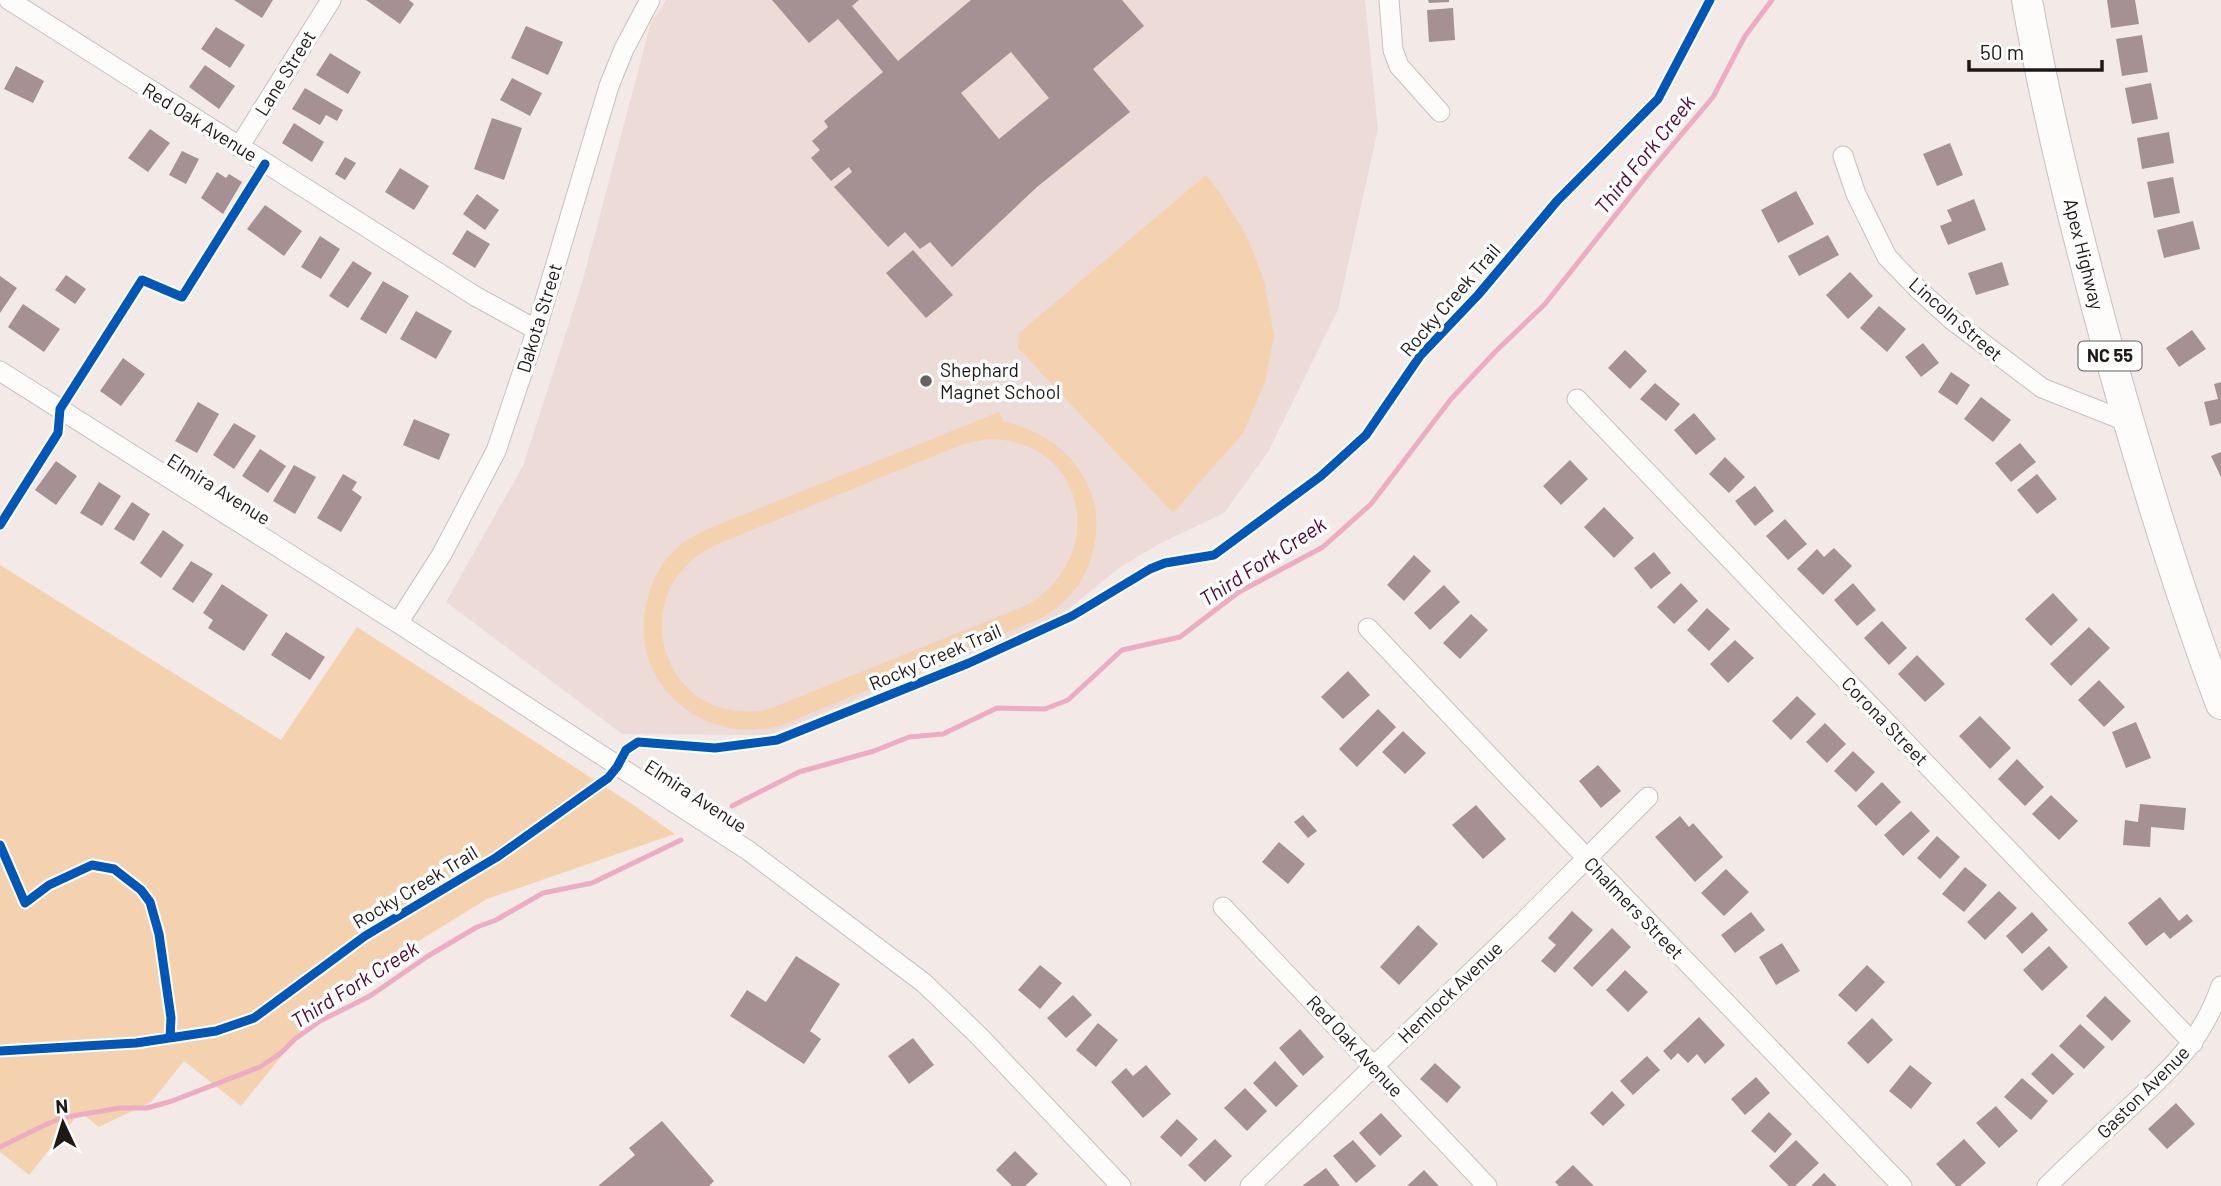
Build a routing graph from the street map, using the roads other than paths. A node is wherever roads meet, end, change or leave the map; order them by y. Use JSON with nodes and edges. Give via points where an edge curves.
{"nodes":[{"id":1,"x":9,"y":0,"type":"edge"},
{"id":2,"x":331,"y":0,"type":"edge"},
{"id":3,"x":650,"y":0,"type":"edge"},
{"id":4,"x":1389,"y":0,"type":"edge"},
{"id":5,"x":2027,"y":0,"type":"edge"},
{"id":6,"x":1440,"y":112,"type":"dead end"},
{"id":7,"x":239,"y":147,"type":"junction"},
{"id":8,"x":1843,"y":156,"type":"dead end"},
{"id":9,"x":537,"y":330,"type":"junction"},
{"id":10,"x":0,"y":370,"type":"edge"},
{"id":11,"x":1577,"y":399,"type":"dead end"},
{"id":12,"x":2129,"y":422,"type":"junction"},
{"id":13,"x":398,"y":624,"type":"junction"},
{"id":14,"x":1368,"y":628,"type":"dead end"},
{"id":15,"x":2221,"y":704,"type":"edge"},
{"id":16,"x":1648,"y":797,"type":"dead end"},
{"id":17,"x":1586,"y":858,"type":"junction"},
{"id":18,"x":1223,"y":907,"type":"dead end"},
{"id":19,"x":2221,"y":986,"type":"edge"},
{"id":20,"x":2193,"y":1043,"type":"junction"},
{"id":21,"x":1374,"y":1066,"type":"junction"},
{"id":22,"x":1121,"y":1186,"type":"edge"},
{"id":23,"x":1250,"y":1186,"type":"edge"},
{"id":24,"x":1487,"y":1186,"type":"edge"},
{"id":25,"x":1902,"y":1186,"type":"edge"},
{"id":26,"x":2047,"y":1186,"type":"edge"}],
"edges":[{"from":1,"to":7,"type":"street","name":"Red Oak Avenue"},
{"from":2,"to":7,"type":"street","name":"Lane Street"},
{"from":3,"to":9,"type":"street","name":"Dakota Street","via":[[609,86]]},
{"from":4,"to":6,"type":"street","via":[[1393,50],[1399,66]]},
{"from":5,"to":12,"type":"main road","name":"Apex Highway","number":"NC 55","via":[[2075,223]]},
{"from":7,"to":9,"type":"street","name":"Red Oak Avenue"},
{"from":8,"to":12,"type":"street","name":"Lincoln Street","via":[[1884,251],[1918,289],[2042,388]]},
{"from":9,"to":13,"type":"street","name":"Dakota Street","via":[[491,462]]},
{"from":10,"to":13,"type":"street","name":"Elmira Avenue"},
{"from":11,"to":20,"type":"street","name":"Corona Street"},
{"from":12,"to":15,"type":"main road","name":"Apex Highway","number":"NC 55"},
{"from":13,"to":22,"type":"street","name":"Elmira Avenue","via":[[749,851],[905,967],[979,1036]]},
{"from":14,"to":17,"type":"street","name":"Chalmers Street"},
{"from":16,"to":17,"type":"street","name":"Hemlock Avenue"},
{"from":17,"to":21,"type":"street","name":"Hemlock Avenue"},
{"from":17,"to":25,"type":"street","name":"Chalmers Street"},
{"from":18,"to":21,"type":"street","name":"Red Oak Avenue"},
{"from":19,"to":20,"type":"street","name":"Gaston Avenue"},
{"from":20,"to":26,"type":"street","name":"Gaston Avenue"},
{"from":21,"to":23,"type":"street","name":"Hemlock Avenue"},
{"from":21,"to":24,"type":"street","name":"Red Oak Avenue"}]}
